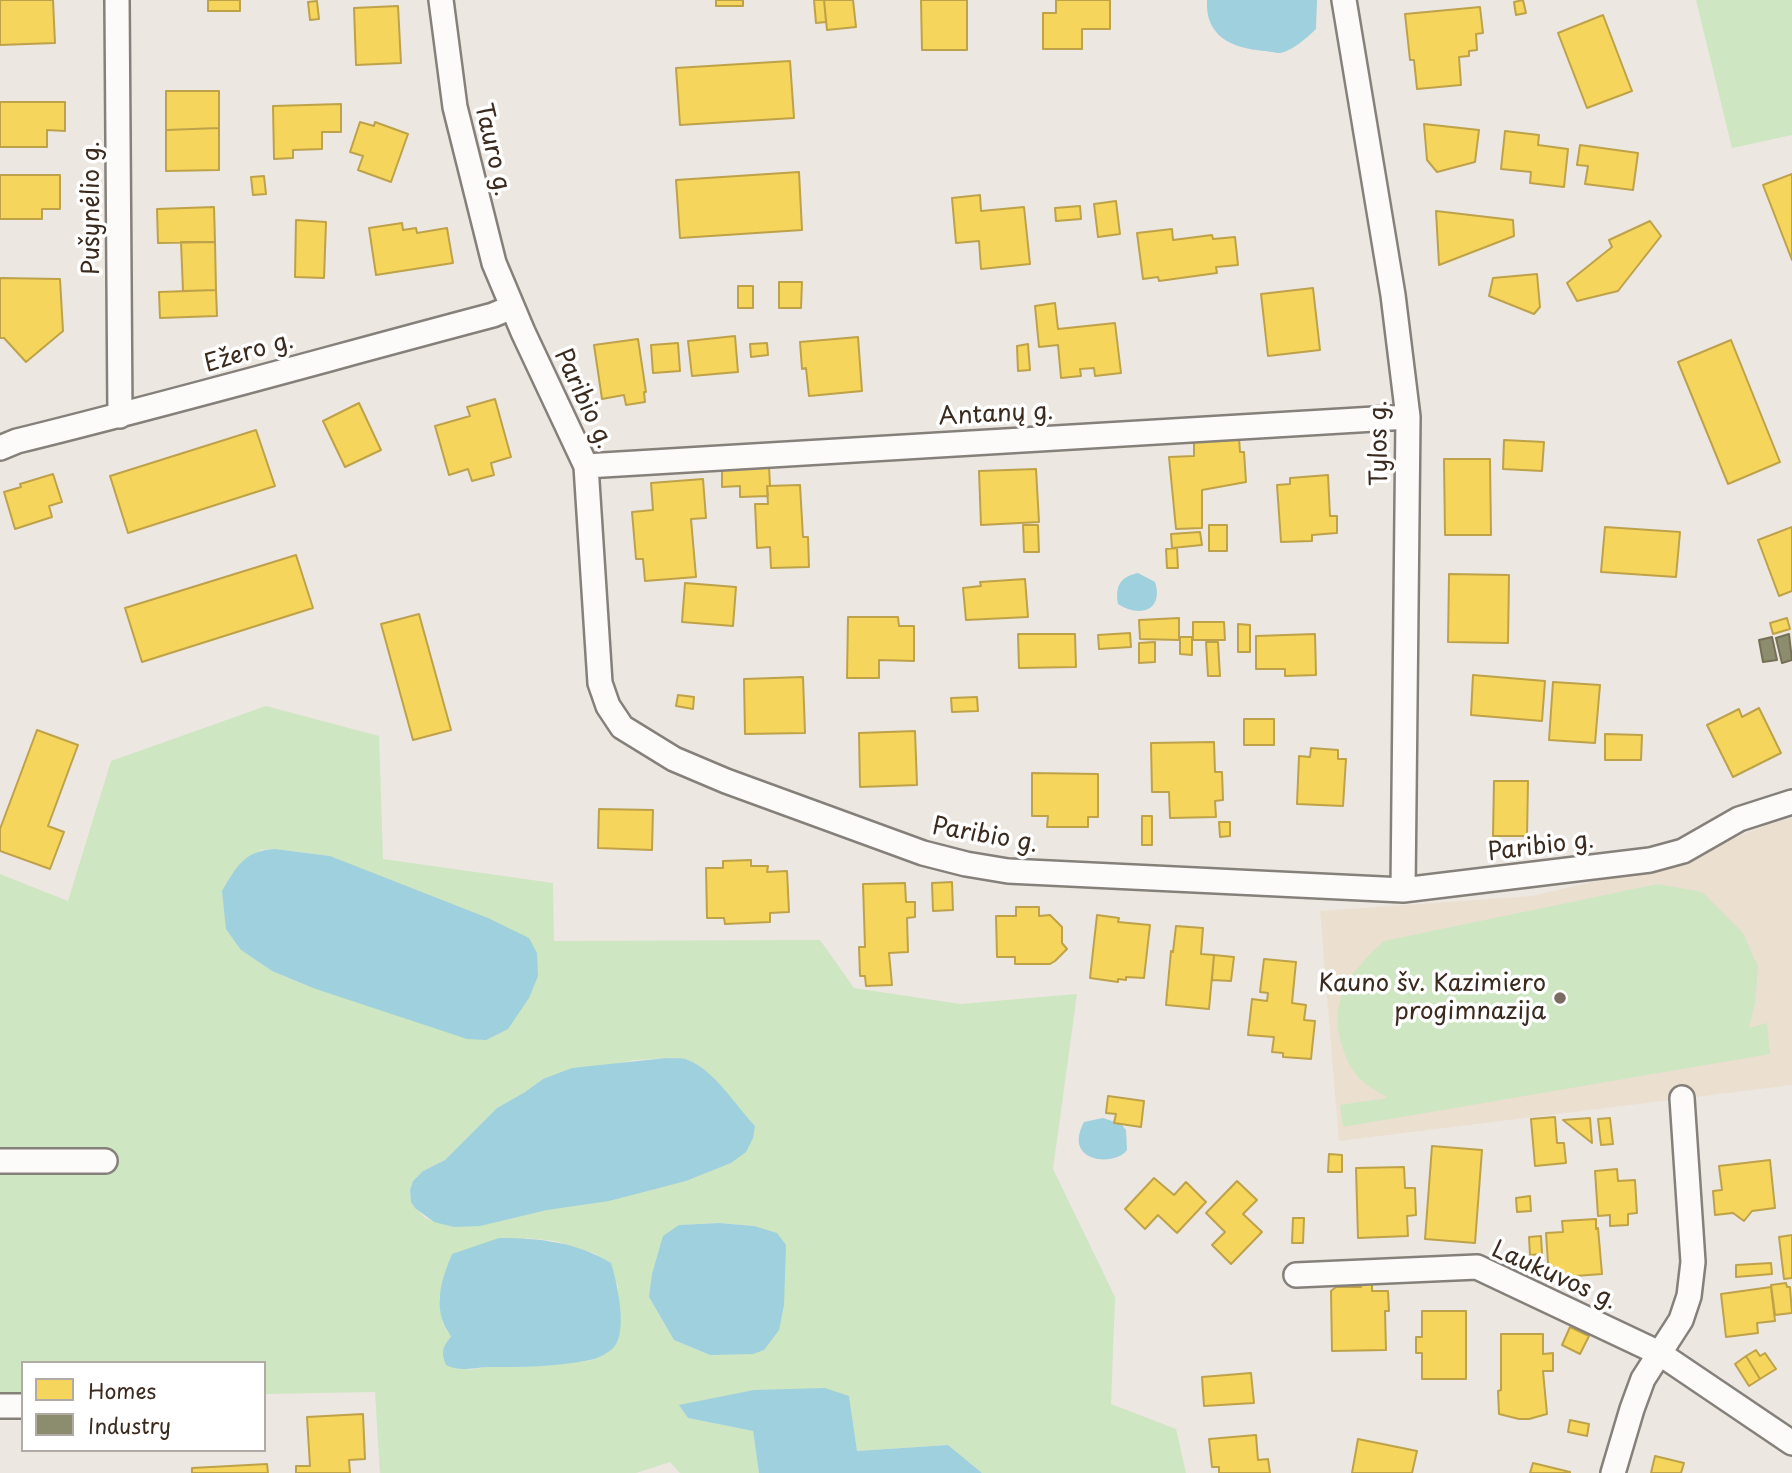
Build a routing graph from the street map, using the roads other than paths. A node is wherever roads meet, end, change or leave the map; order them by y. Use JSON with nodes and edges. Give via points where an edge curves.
{"nodes":[{"id":1,"x":117,"y":0,"type":"edge"},
{"id":2,"x":441,"y":0,"type":"edge"},
{"id":3,"x":1344,"y":0,"type":"edge"},
{"id":4,"x":512,"y":307,"type":"junction"},
{"id":5,"x":120,"y":416,"type":"junction"},
{"id":6,"x":1408,"y":417,"type":"junction"},
{"id":7,"x":0,"y":448,"type":"edge"},
{"id":8,"x":586,"y":466,"type":"junction"},
{"id":9,"x":1792,"y":802,"type":"edge"},
{"id":10,"x":1403,"y":890,"type":"junction"},
{"id":11,"x":1682,"y":1098,"type":"dead end"},
{"id":12,"x":0,"y":1161,"type":"edge"},
{"id":13,"x":106,"y":1161,"type":"dead end"},
{"id":14,"x":1296,"y":1275,"type":"dead end"},
{"id":15,"x":1659,"y":1353,"type":"junction"},
{"id":16,"x":0,"y":1406,"type":"edge"},
{"id":17,"x":21,"y":1406,"type":"edge"},
{"id":18,"x":1792,"y":1443,"type":"edge"},
{"id":19,"x":1613,"y":1473,"type":"edge"}],
"edges":[{"from":1,"to":5,"type":"street","name":"Pušynėlio g."},
{"from":2,"to":4,"type":"street","name":"Tauro g.","via":[[455,107],[494,263]]},
{"from":3,"to":6,"type":"street","name":"Tylos g.","via":[[1393,295]]},
{"from":4,"to":5,"type":"street","name":"Ežero g."},
{"from":4,"to":8,"type":"street","name":"Paribio g."},
{"from":5,"to":7,"type":"street","name":"Ežero g."},
{"from":6,"to":8,"type":"street","name":"Antanų g."},
{"from":6,"to":10,"type":"street","name":"Tylos g."},
{"from":8,"to":10,"type":"street","name":"Paribio g.","via":[[600,683],[622,727],[674,759],[923,853],[966,864],[1008,871]]},
{"from":9,"to":10,"type":"street","name":"Paribio g.","via":[[1739,819],[1683,851],[1650,860]]},
{"from":11,"to":15,"type":"street","via":[[1693,1262],[1681,1320]]},
{"from":12,"to":13,"type":"street"},
{"from":14,"to":15,"type":"street","name":"Laukuvos g.","via":[[1476,1267]]},
{"from":15,"to":18,"type":"street","name":"Laukuvos g."},
{"from":15,"to":19,"type":"street","via":[[1643,1379]]},
{"from":16,"to":17,"type":"street"}]}
